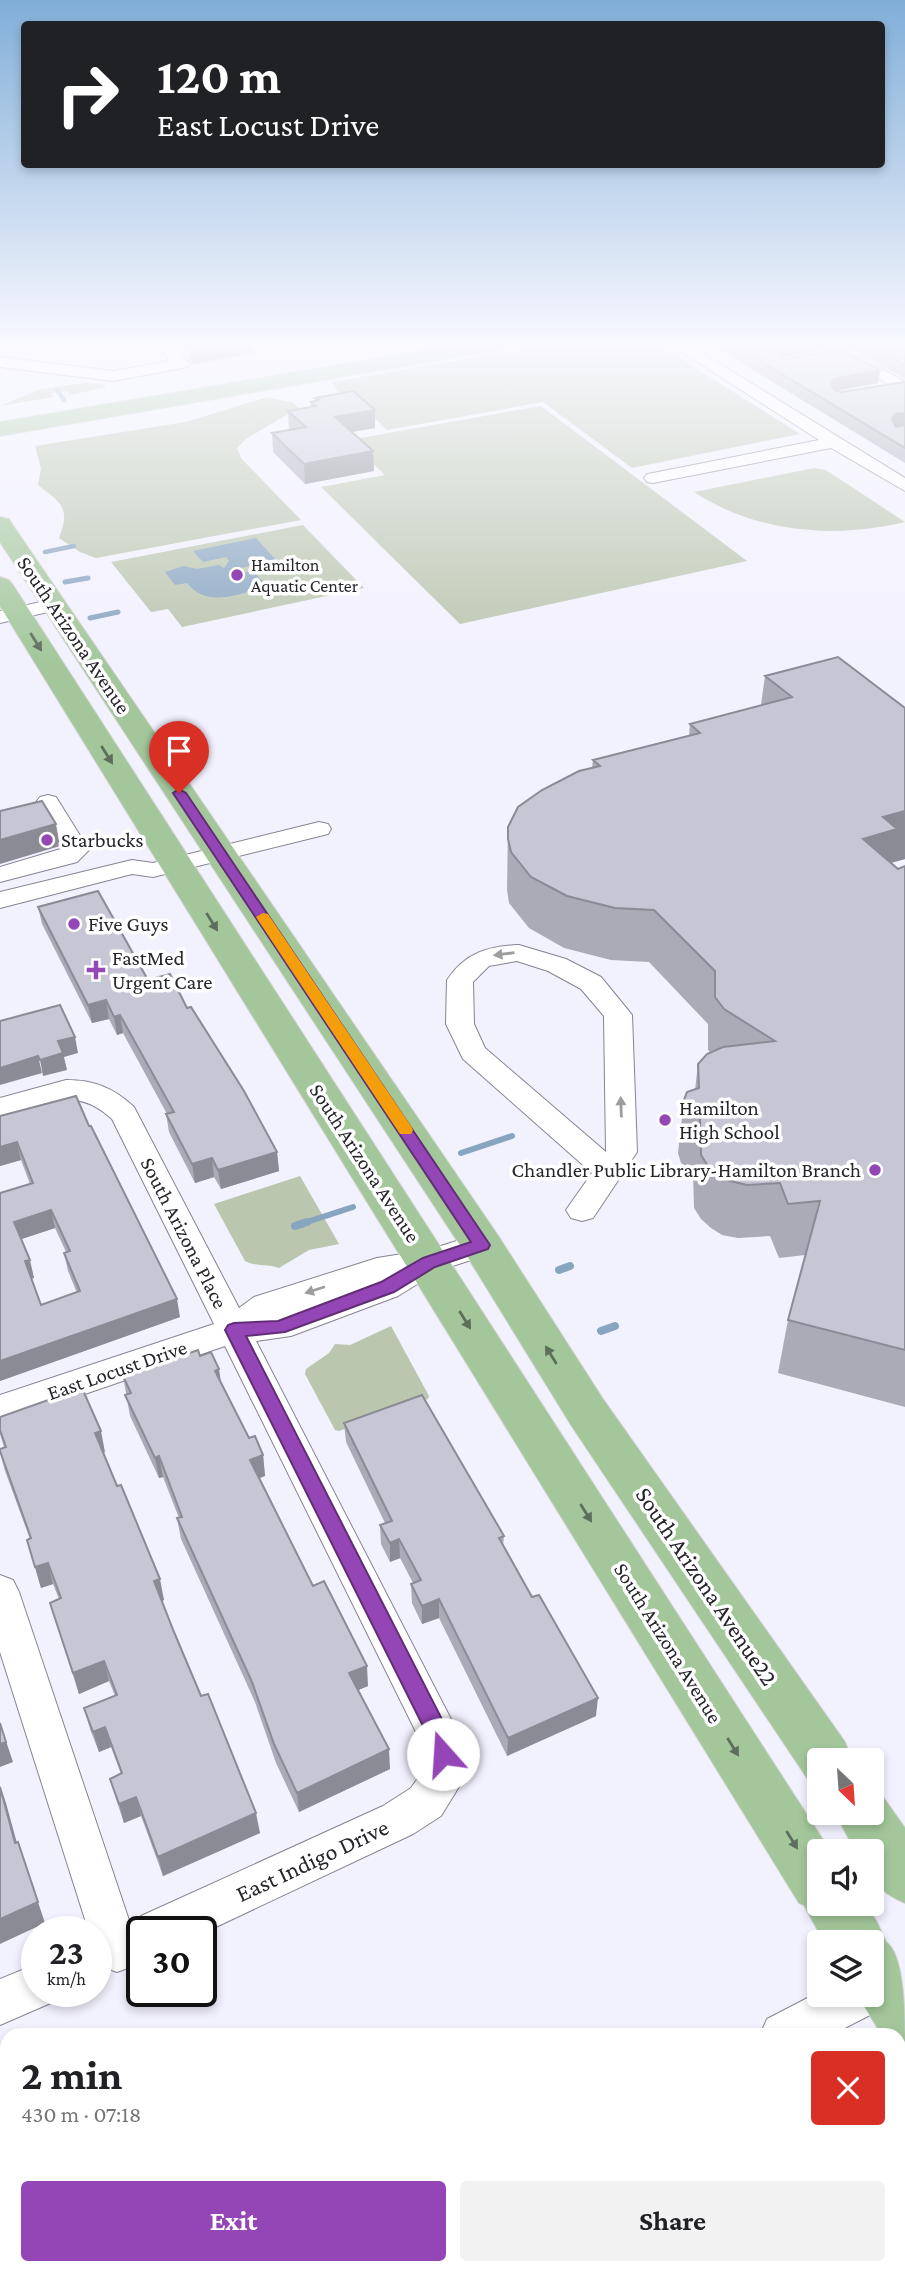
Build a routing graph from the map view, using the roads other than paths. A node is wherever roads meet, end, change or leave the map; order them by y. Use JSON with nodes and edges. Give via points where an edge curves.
{"nodes":[{"id":1,"x":798,"y":449,"type":"edge"},
{"id":2,"x":845,"y":449,"type":"edge"},
{"id":3,"x":653,"y":478,"type":"dead end"},
{"id":4,"x":905,"y":486,"type":"edge"},
{"id":5,"x":0,"y":524,"type":"edge"},
{"id":6,"x":0,"y":586,"type":"edge"},
{"id":7,"x":54,"y":606,"type":"junction"},
{"id":8,"x":9,"y":615,"type":"edge"},
{"id":9,"x":48,"y":802,"type":"dead end"},
{"id":10,"x":319,"y":829,"type":"dead end"},
{"id":11,"x":220,"y":853,"type":"junction"},
{"id":12,"x":165,"y":867,"type":"junction"},
{"id":13,"x":0,"y":875,"type":"edge"},
{"id":14,"x":0,"y":900,"type":"edge"},
{"id":15,"x":0,"y":916,"type":"edge"},
{"id":16,"x":0,"y":1108,"type":"edge"},
{"id":17,"x":609,"y":1171,"type":"junction"},
{"id":18,"x":582,"y":1210,"type":"dead end"},
{"id":19,"x":482,"y":1245,"type":"junction"},
{"id":20,"x":429,"y":1262,"type":"junction"},
{"id":21,"x":234,"y":1330,"type":"junction"},
{"id":22,"x":0,"y":1409,"type":"edge"},
{"id":23,"x":587,"y":1412,"type":"joint"},
{"id":24,"x":0,"y":1592,"type":"edge"},
{"id":25,"x":818,"y":1748,"type":"edge"},
{"id":26,"x":426,"y":1802,"type":"joint"},
{"id":27,"x":870,"y":1825,"type":"edge"},
{"id":28,"x":807,"y":1864,"type":"edge"},
{"id":29,"x":905,"y":1875,"type":"edge"},
{"id":30,"x":191,"y":1916,"type":"edge"},
{"id":31,"x":118,"y":1950,"type":"edge"},
{"id":32,"x":21,"y":1993,"type":"edge"},
{"id":33,"x":0,"y":2003,"type":"edge"},
{"id":34,"x":833,"y":2007,"type":"edge"},
{"id":35,"x":795,"y":2028,"type":"edge"}],
"edges":[{"from":1,"to":3,"type":"street"},
{"from":2,"to":4,"type":"street"},
{"from":5,"to":7,"type":"main road","name":"South Arizona Avenue"},
{"from":6,"to":8,"type":"main road","name":"South Arizona Avenue"},
{"from":7,"to":8,"type":"street"},
{"from":7,"to":11,"type":"main road","name":"South Arizona Avenue"},
{"from":8,"to":12,"type":"main road","name":"South Arizona Avenue","one_way":true},
{"from":9,"to":13,"type":"street","via":[[78,850],[68,857]]},
{"from":10,"to":11,"type":"street"},
{"from":11,"to":12,"type":"street"},
{"from":11,"to":19,"type":"main road","name":"South Arizona Avenue"},
{"from":12,"to":14,"type":"street","via":[[132,867]]},
{"from":12,"to":15,"type":"street","via":[[140,881]]},
{"from":12,"to":20,"type":"main road","name":"South Arizona Avenue","one_way":true},
{"from":16,"to":21,"type":"street","name":"South Arizona Place","via":[[66,1089],[91,1089],[111,1099],[124,1114]]},
{"from":17,"to":17,"type":"street","one_way":true,"via":[[622,1152],[618,1015],[591,983],[557,965],[519,953],[480,960],[460,980],[460,1024],[473,1053]]},
{"from":17,"to":18,"type":"street"},
{"from":19,"to":20,"type":"street","name":"East Locust Drive"},
{"from":23,"to":19,"type":"main road","name":"South Arizona Avenue","one_way":true},
{"from":20,"to":21,"type":"street","name":"East Locust Drive","via":[[387,1287],[279,1327]]},
{"from":20,"to":28,"type":"main road","name":"South Arizona Avenue","one_way":true},
{"from":21,"to":22,"type":"street","name":"East Locust Drive"},
{"from":21,"to":26,"type":"street","name":"South Arizona Place","via":[[439,1736],[447,1772]]},
{"from":23,"to":25,"type":"main road","name":"South Arizona Avenue22"},
{"from":24,"to":31,"type":"street"},
{"from":26,"to":30,"type":"street","name":"East Indigo Drive","via":[[398,1820]]},
{"from":27,"to":29,"type":"main road"},
{"from":32,"to":33,"type":"street"},
{"from":34,"to":35,"type":"street"}]}
